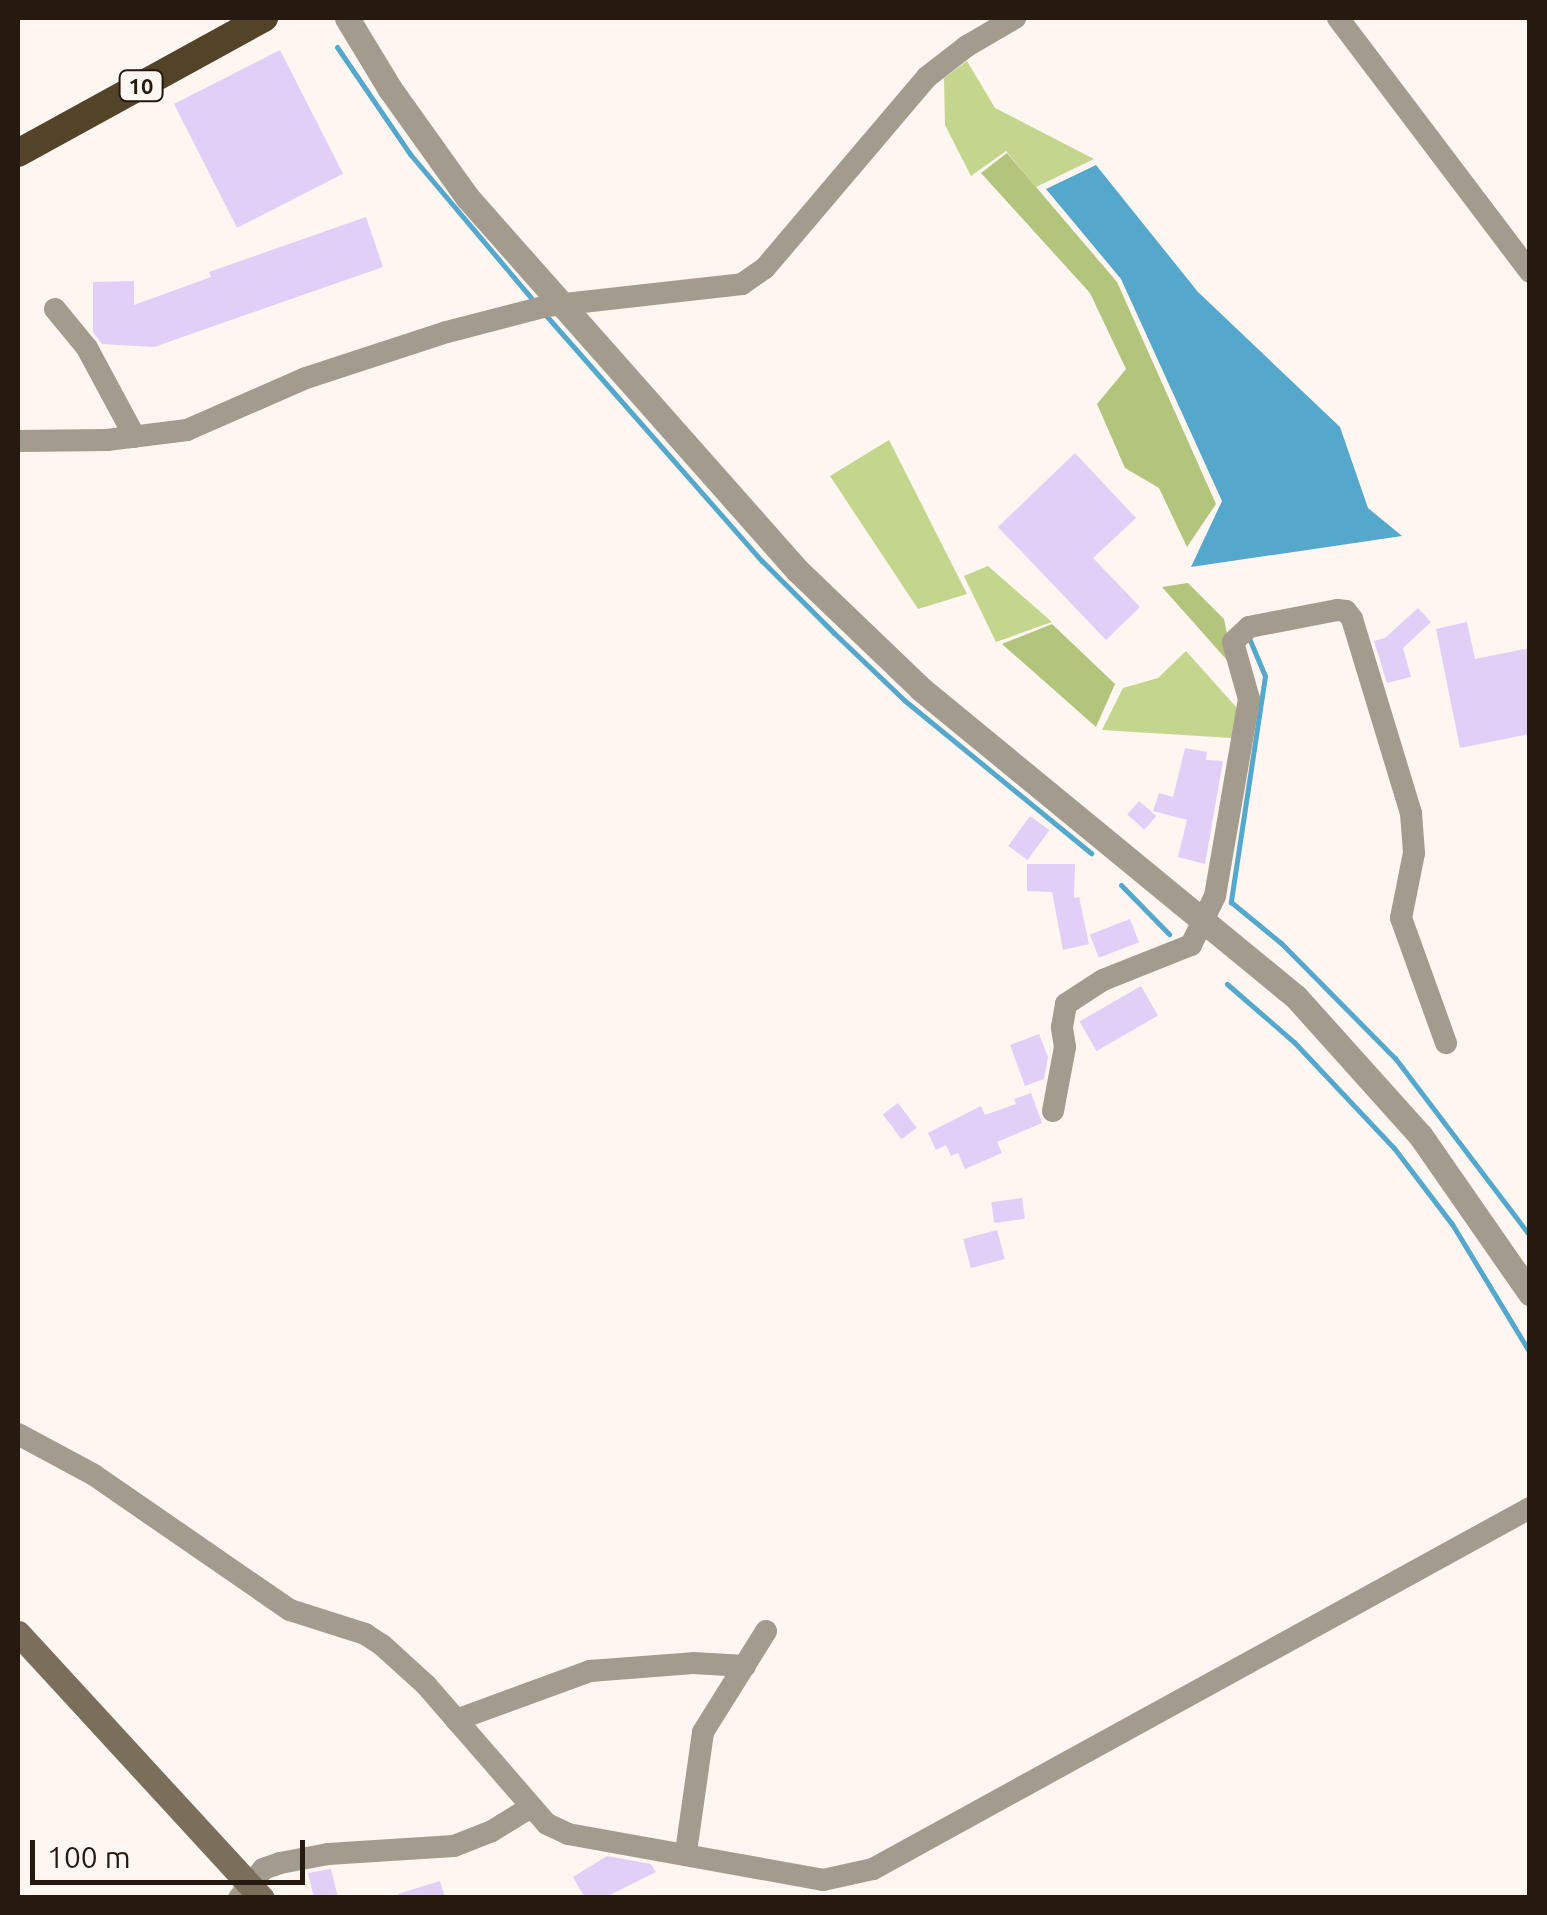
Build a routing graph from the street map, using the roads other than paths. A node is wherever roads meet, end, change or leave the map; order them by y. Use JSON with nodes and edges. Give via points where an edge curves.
{"nodes":[{"id":1,"x":264,"y":18,"type":"edge"},
{"id":2,"x":347,"y":18,"type":"edge"},
{"id":3,"x":1015,"y":18,"type":"edge"},
{"id":4,"x":1338,"y":18,"type":"edge"},
{"id":5,"x":18,"y":153,"type":"edge"},
{"id":6,"x":1530,"y":272,"type":"edge"},
{"id":7,"x":548,"y":308,"type":"junction"},
{"id":8,"x":55,"y":309,"type":"dead end"},
{"id":9,"x":135,"y":437,"type":"junction"},
{"id":10,"x":18,"y":441,"type":"edge"},
{"id":11,"x":1205,"y":921,"type":"junction"},
{"id":12,"x":1446,"y":1043,"type":"dead end"},
{"id":13,"x":1053,"y":1111,"type":"dead end"},
{"id":14,"x":1530,"y":1294,"type":"edge"},
{"id":15,"x":18,"y":1434,"type":"edge"},
{"id":16,"x":1530,"y":1508,"type":"edge"},
{"id":17,"x":766,"y":1630,"type":"dead end"},
{"id":18,"x":18,"y":1633,"type":"edge"},
{"id":19,"x":745,"y":1666,"type":"junction"},
{"id":20,"x":456,"y":1720,"type":"junction"},
{"id":21,"x":530,"y":1807,"type":"junction"},
{"id":22,"x":686,"y":1852,"type":"junction"},
{"id":23,"x":250,"y":1894,"type":"edge"}],
"edges":[{"from":1,"to":5,"type":"highway","number":"10"},
{"from":2,"to":7,"type":"street","via":[[435,156]]},
{"from":3,"to":7,"type":"street","via":[[927,77],[764,268],[742,284]]},
{"from":4,"to":6,"type":"street"},
{"from":7,"to":9,"type":"street","via":[[388,349],[210,423]]},
{"from":7,"to":11,"type":"street","via":[[920,689]]},
{"from":8,"to":9,"type":"street","via":[[87,348]]},
{"from":9,"to":10,"type":"street"},
{"from":11,"to":12,"type":"street","via":[[1249,699],[1233,642],[1249,627],[1346,611],[1411,813],[1414,853],[1401,918]]},
{"from":11,"to":13,"type":"street","via":[[1191,944],[1103,980],[1066,1004]]},
{"from":11,"to":14,"type":"street","via":[[1296,997],[1396,1107],[1458,1183]]},
{"from":15,"to":20,"type":"street","via":[[94,1475],[290,1610],[374,1639]]},
{"from":16,"to":22,"type":"street","via":[[862,1874],[811,1878]]},
{"from":17,"to":19,"type":"street"},
{"from":18,"to":23,"type":"main road"},
{"from":19,"to":20,"type":"street","via":[[590,1671]]},
{"from":19,"to":22,"type":"street","via":[[703,1732]]},
{"from":20,"to":21,"type":"street"},
{"from":21,"to":22,"type":"street","via":[[568,1834]]},
{"from":21,"to":23,"type":"street","via":[[454,1846],[301,1858],[263,1870]]}]}
